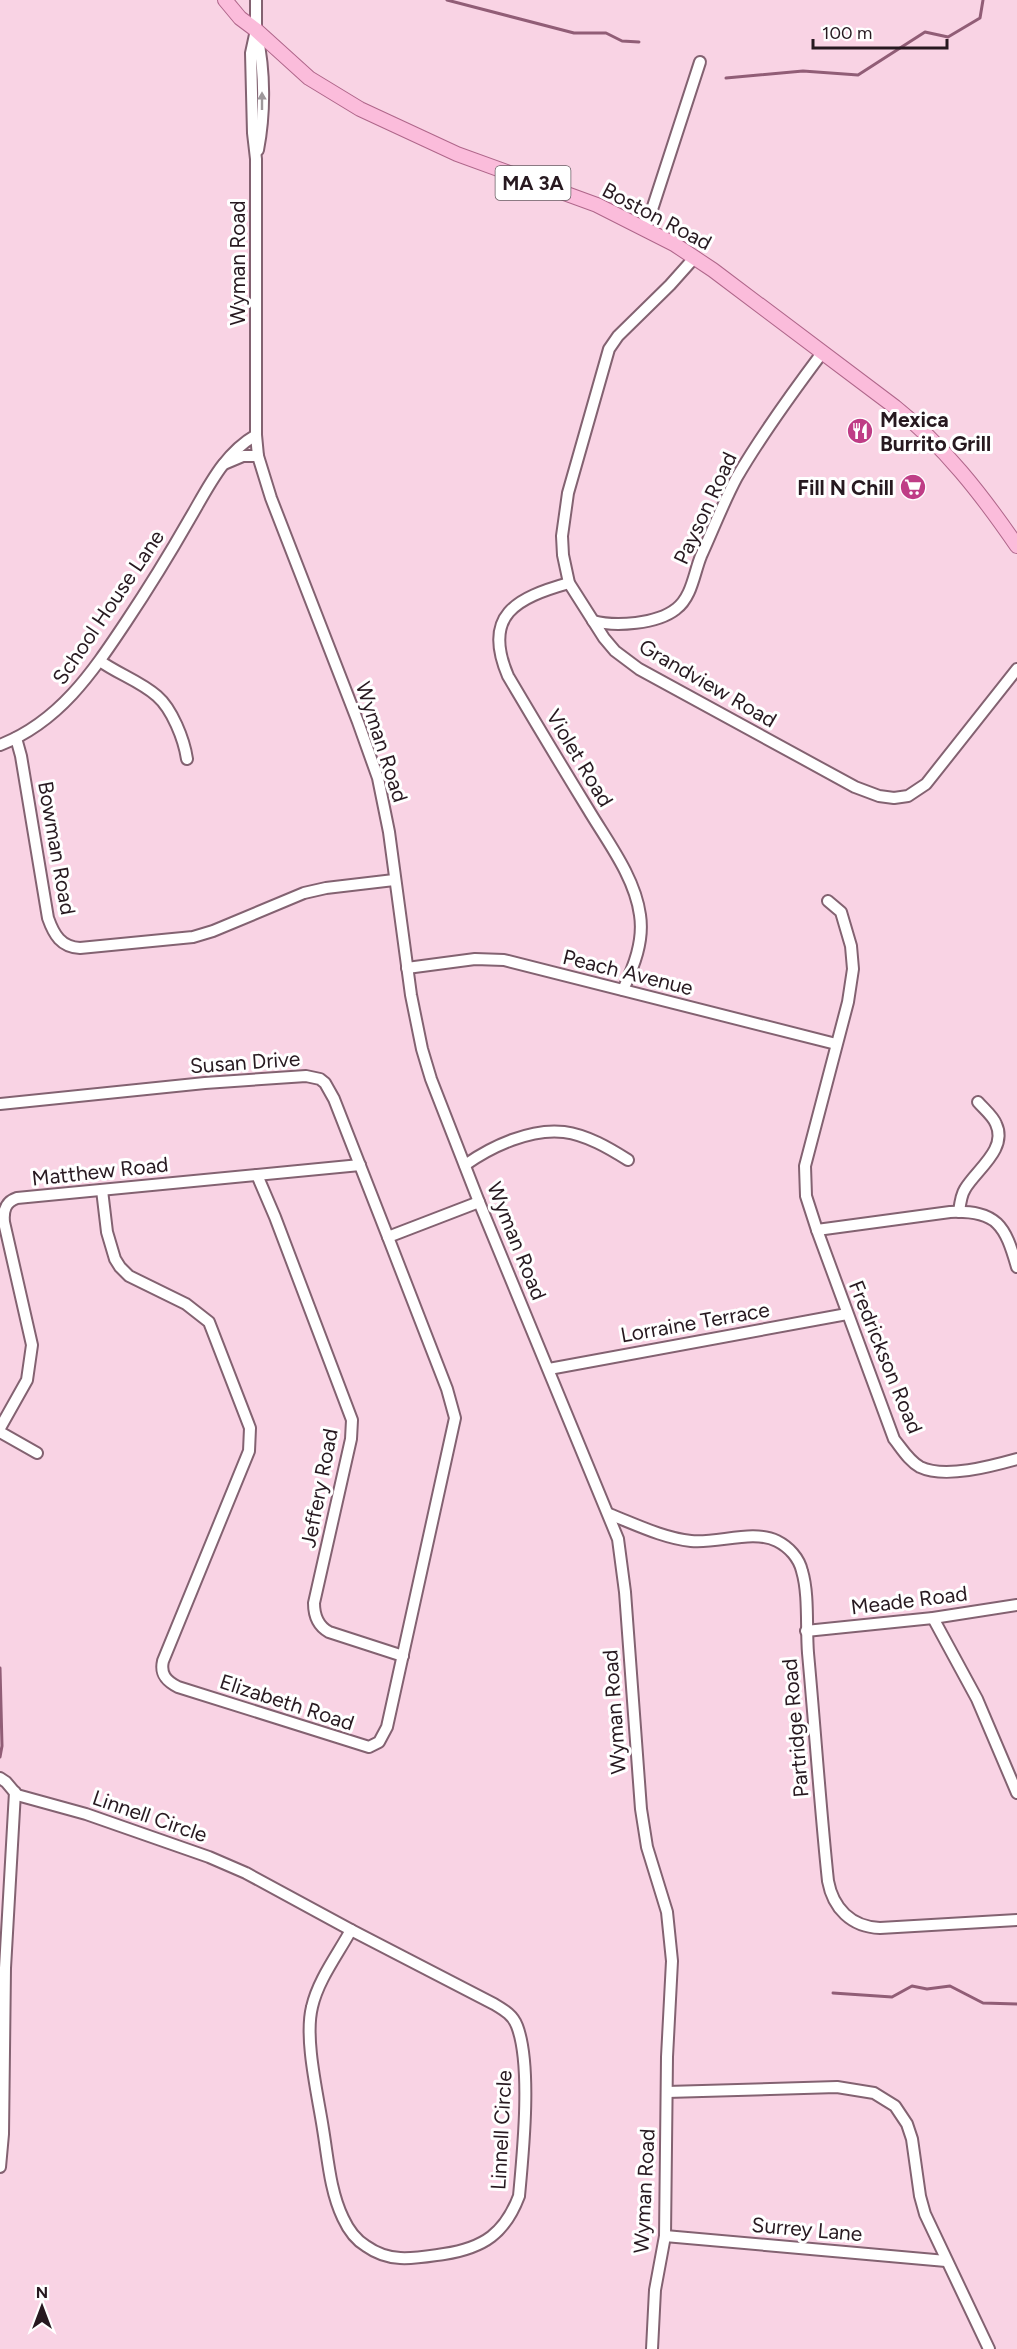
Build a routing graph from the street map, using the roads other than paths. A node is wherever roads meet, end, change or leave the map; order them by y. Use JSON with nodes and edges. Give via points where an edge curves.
{"nodes":[{"id":1,"x":225,"y":0,"type":"edge"},
{"id":2,"x":256,"y":0,"type":"edge"},
{"id":3,"x":256,"y":30,"type":"junction"},
{"id":4,"x":700,"y":62,"type":"dead end"},
{"id":5,"x":646,"y":228,"type":"junction"},
{"id":6,"x":695,"y":257,"type":"junction"},
{"id":7,"x":822,"y":353,"type":"junction"},
{"id":8,"x":256,"y":435,"type":"junction"},
{"id":9,"x":258,"y":456,"type":"junction"},
{"id":10,"x":221,"y":465,"type":"junction"},
{"id":11,"x":1017,"y":546,"type":"edge"},
{"id":12,"x":570,"y":583,"type":"junction"},
{"id":13,"x":593,"y":621,"type":"junction"},
{"id":14,"x":100,"y":661,"type":"junction"},
{"id":15,"x":1017,"y":669,"type":"edge"},
{"id":16,"x":16,"y":738,"type":"junction"},
{"id":17,"x":0,"y":745,"type":"edge"},
{"id":18,"x":187,"y":759,"type":"dead end"},
{"id":19,"x":394,"y":880,"type":"junction"},
{"id":20,"x":828,"y":901,"type":"dead end"},
{"id":21,"x":407,"y":968,"type":"junction"},
{"id":22,"x":623,"y":990,"type":"junction"},
{"id":23,"x":836,"y":1044,"type":"junction"},
{"id":24,"x":978,"y":1102,"type":"dead end"},
{"id":25,"x":0,"y":1104,"type":"edge"},
{"id":26,"x":628,"y":1160,"type":"dead end"},
{"id":27,"x":360,"y":1165,"type":"junction"},
{"id":28,"x":465,"y":1165,"type":"junction"},
{"id":29,"x":257,"y":1175,"type":"junction"},
{"id":30,"x":102,"y":1190,"type":"junction"},
{"id":31,"x":479,"y":1202,"type":"junction"},
{"id":32,"x":959,"y":1212,"type":"junction"},
{"id":33,"x":817,"y":1230,"type":"junction"},
{"id":34,"x":388,"y":1237,"type":"junction"},
{"id":35,"x":1017,"y":1267,"type":"edge"},
{"id":36,"x":847,"y":1314,"type":"junction"},
{"id":37,"x":549,"y":1369,"type":"junction"},
{"id":38,"x":0,"y":1428,"type":"edge"},
{"id":39,"x":0,"y":1432,"type":"edge"},
{"id":40,"x":37,"y":1453,"type":"dead end"},
{"id":41,"x":1017,"y":1459,"type":"edge"},
{"id":42,"x":609,"y":1514,"type":"junction"},
{"id":43,"x":1017,"y":1605,"type":"edge"},
{"id":44,"x":933,"y":1618,"type":"junction"},
{"id":45,"x":806,"y":1631,"type":"junction"},
{"id":46,"x":403,"y":1656,"type":"junction"},
{"id":47,"x":0,"y":1778,"type":"edge"},
{"id":48,"x":15,"y":1792,"type":"junction"},
{"id":49,"x":1017,"y":1794,"type":"edge"},
{"id":50,"x":1017,"y":1920,"type":"edge"},
{"id":51,"x":351,"y":1930,"type":"junction"},
{"id":52,"x":667,"y":2092,"type":"junction"},
{"id":53,"x":0,"y":2167,"type":"edge"},
{"id":54,"x":665,"y":2236,"type":"junction"},
{"id":55,"x":946,"y":2261,"type":"junction"},
{"id":56,"x":652,"y":2349,"type":"edge"},
{"id":57,"x":989,"y":2349,"type":"edge"}],
"edges":[{"from":1,"to":3,"type":"main road","name":"Boston Road","number":"MA 3A"},
{"from":2,"to":3,"type":"street","name":"Wyman Road"},
{"from":3,"to":5,"type":"main road","name":"Boston Road","number":"MA 3A","via":[[309,78],[360,109],[457,154],[597,205]]},
{"from":3,"to":8,"type":"street","name":"Wyman Road","via":[[251,53],[256,159]]},
{"from":4,"to":5,"type":"street"},
{"from":5,"to":6,"type":"main road","name":"Boston Road","number":"MA 3A"},
{"from":6,"to":7,"type":"main road","name":"Boston Road","number":"MA 3A"},
{"from":6,"to":12,"type":"street","name":"Grandview Road","via":[[607,353],[564,517],[563,555]]},
{"from":7,"to":11,"type":"main road","name":"Boston Road","number":"MA 3A","via":[[926,433],[977,490]]},
{"from":7,"to":13,"type":"street","name":"Payson Road","via":[[737,478],[684,602],[664,616],[645,620],[620,625]]},
{"from":8,"to":9,"type":"street","name":"Wyman Road"},
{"from":8,"to":10,"type":"street","name":"School House Lane"},
{"from":9,"to":10,"type":"street","via":[[243,456]]},
{"from":9,"to":19,"type":"street","name":"Wyman Road","via":[[373,762],[387,822]]},
{"from":10,"to":14,"type":"street","name":"School House Lane","via":[[159,572]]},
{"from":12,"to":13,"type":"street","name":"Grandview Road"},
{"from":12,"to":22,"type":"street","name":"Violet Road","via":[[525,598],[509,612],[499,629],[499,652],[508,676],[633,890],[640,935]]},
{"from":13,"to":15,"type":"street","name":"Grandview Road","via":[[615,651],[639,669],[845,782],[894,798],[916,792],[933,776]]},
{"from":14,"to":16,"type":"street","name":"School House Lane","via":[[60,708]]},
{"from":14,"to":18,"type":"street","via":[[158,696],[178,731]]},
{"from":16,"to":17,"type":"street","name":"School House Lane"},
{"from":16,"to":19,"type":"street","name":"Bowman Road","via":[[48,918],[56,937],[67,946],[86,948],[193,937],[304,893]]},
{"from":19,"to":21,"type":"street","name":"Wyman Road"},
{"from":20,"to":23,"type":"street","name":"Fredrickson Road","via":[[841,912],[853,969]]},
{"from":21,"to":22,"type":"street","name":"Peach Avenue","via":[[475,959],[504,960]]},
{"from":21,"to":28,"type":"street","name":"Wyman Road","via":[[422,1049]]},
{"from":22,"to":23,"type":"street","name":"Peach Avenue"},
{"from":23,"to":33,"type":"street","name":"Fredrickson Road","via":[[805,1166],[806,1196]]},
{"from":24,"to":32,"type":"street","via":[[996,1122],[998,1141],[965,1188]]},
{"from":25,"to":27,"type":"street","name":"Susan Drive","via":[[250,1079],[315,1077],[329,1088]]},
{"from":26,"to":28,"type":"street","via":[[579,1136],[552,1132],[513,1140]]},
{"from":27,"to":29,"type":"street","name":"Matthew Road"},
{"from":27,"to":34,"type":"street","name":"Susan Drive"},
{"from":28,"to":31,"type":"street","name":"Wyman Road"},
{"from":29,"to":30,"type":"street","name":"Matthew Road"},
{"from":29,"to":46,"type":"street","name":"Jeffery Road","via":[[352,1420],[314,1603],[316,1618],[329,1632]]},
{"from":30,"to":38,"type":"street","name":"Matthew Road","via":[[17,1198],[5,1208],[4,1222],[32,1345],[27,1380]]},
{"from":30,"to":46,"type":"street","name":"Elizabeth Road","via":[[115,1259],[129,1276],[186,1304],[209,1322],[250,1428],[249,1451],[161,1666],[165,1678],[178,1687],[369,1747],[379,1742],[387,1727]]},
{"from":31,"to":34,"type":"street"},
{"from":31,"to":37,"type":"street","name":"Wyman Road"},
{"from":32,"to":33,"type":"street"},
{"from":32,"to":35,"type":"street","via":[[982,1215],[1001,1226]]},
{"from":33,"to":36,"type":"street","name":"Fredrickson Road"},
{"from":34,"to":46,"type":"street","name":"Elizabeth Road","via":[[455,1418]]},
{"from":36,"to":37,"type":"street","name":"Lorraine Terrace"},
{"from":36,"to":41,"type":"street","name":"Fredrickson Road","via":[[894,1439],[918,1466],[928,1470],[962,1470]]},
{"from":37,"to":42,"type":"street","name":"Wyman Road"},
{"from":39,"to":40,"type":"street"},
{"from":42,"to":45,"type":"street","name":"Partridge Road","via":[[689,1541],[758,1537],[778,1541],[793,1552],[802,1570]]},
{"from":42,"to":52,"type":"street","name":"Wyman Road","via":[[622,1563],[641,1809],[647,1848],[667,1912],[670,1940]]},
{"from":43,"to":44,"type":"street","name":"Meade Road"},
{"from":44,"to":45,"type":"street","name":"Meade Road"},
{"from":44,"to":49,"type":"street","via":[[977,1699]]},
{"from":45,"to":50,"type":"street","name":"Partridge Road","via":[[828,1881],[836,1904],[853,1921],[873,1928]]},
{"from":47,"to":48,"type":"street","name":"Linnell Circle"},
{"from":48,"to":51,"type":"street","name":"Linnell Circle","via":[[17,1796],[86,1814],[209,1857]]},
{"from":48,"to":53,"type":"street","via":[[4,1968]]},
{"from":51,"to":51,"type":"street","name":"Linnell Circle","via":[[312,2005],[310,2018],[316,2088],[334,2196],[343,2219],[364,2246],[397,2260],[475,2246],[502,2228],[519,2196],[525,2085],[517,2025],[511,2015],[494,2004]]},
{"from":52,"to":54,"type":"street","name":"Wyman Road"},
{"from":52,"to":55,"type":"street","via":[[837,2087],[866,2090],[882,2097],[899,2111],[909,2131],[922,2206]]},
{"from":54,"to":55,"type":"street","name":"Surrey Lane"},
{"from":54,"to":56,"type":"street","name":"Wyman Road","via":[[655,2290]]},
{"from":55,"to":57,"type":"street"}]}
